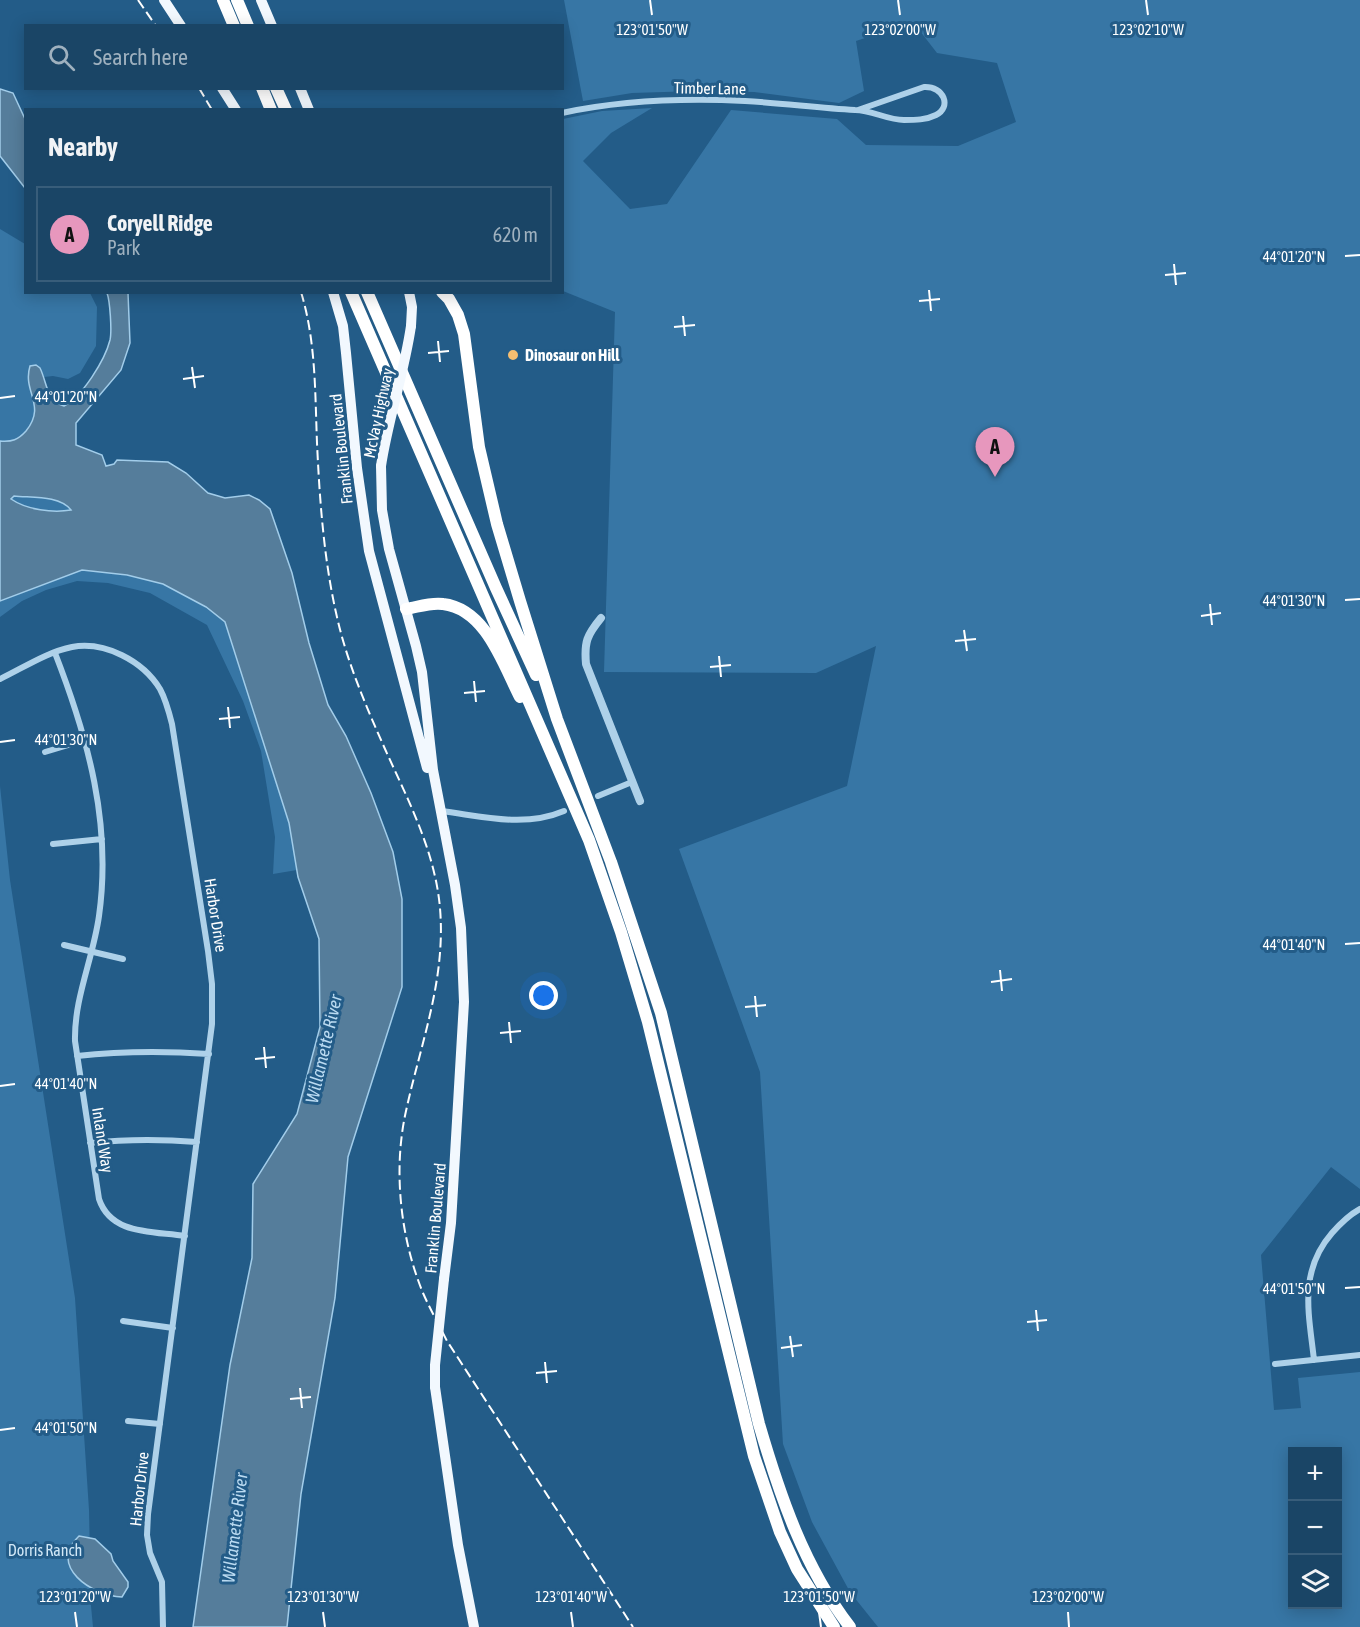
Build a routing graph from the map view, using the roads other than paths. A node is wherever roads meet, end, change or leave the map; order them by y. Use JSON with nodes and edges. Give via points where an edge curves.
{"nodes":[{"id":1,"x":164,"y":0,"type":"edge"},
{"id":2,"x":223,"y":0,"type":"edge"},
{"id":3,"x":237,"y":0,"type":"edge"},
{"id":4,"x":261,"y":0,"type":"edge"},
{"id":5,"x":180,"y":24,"type":"edge"},
{"id":6,"x":233,"y":24,"type":"edge"},
{"id":7,"x":247,"y":24,"type":"edge"},
{"id":8,"x":271,"y":24,"type":"edge"},
{"id":9,"x":223,"y":90,"type":"edge"},
{"id":10,"x":263,"y":90,"type":"edge"},
{"id":11,"x":277,"y":90,"type":"edge"},
{"id":12,"x":301,"y":90,"type":"edge"},
{"id":13,"x":235,"y":108,"type":"edge"},
{"id":14,"x":270,"y":108,"type":"edge"},
{"id":15,"x":285,"y":108,"type":"edge"},
{"id":16,"x":308,"y":108,"type":"edge"},
{"id":17,"x":858,"y":110,"type":"junction"},
{"id":18,"x":564,"y":113,"type":"edge"},
{"id":19,"x":334,"y":294,"type":"edge"},
{"id":20,"x":352,"y":294,"type":"edge"},
{"id":21,"x":368,"y":294,"type":"edge"},
{"id":22,"x":410,"y":294,"type":"edge"},
{"id":23,"x":444,"y":294,"type":"edge"},
{"id":24,"x":382,"y":601,"type":"junction"},
{"id":25,"x":406,"y":609,"type":"junction"},
{"id":26,"x":601,"y":618,"type":"dead end"},
{"id":27,"x":55,"y":653,"type":"junction"},
{"id":28,"x":0,"y":679,"type":"edge"},
{"id":29,"x":557,"y":719,"type":"junction"},
{"id":30,"x":86,"y":740,"type":"junction"},
{"id":31,"x":45,"y":752,"type":"dead end"},
{"id":32,"x":632,"y":782,"type":"junction"},
{"id":33,"x":568,"y":791,"type":"junction"},
{"id":34,"x":598,"y":796,"type":"dead end"},
{"id":35,"x":640,"y":801,"type":"dead end"},
{"id":36,"x":439,"y":811,"type":"junction"},
{"id":37,"x":564,"y":811,"type":"dead end"},
{"id":38,"x":102,"y":839,"type":"junction"},
{"id":39,"x":53,"y":844,"type":"dead end"},
{"id":40,"x":64,"y":945,"type":"dead end"},
{"id":41,"x":91,"y":951,"type":"junction"},
{"id":42,"x":123,"y":959,"type":"dead end"},
{"id":43,"x":209,"y":1054,"type":"junction"},
{"id":44,"x":77,"y":1056,"type":"junction"},
{"id":45,"x":197,"y":1142,"type":"junction"},
{"id":46,"x":90,"y":1143,"type":"junction"},
{"id":47,"x":1360,"y":1209,"type":"edge"},
{"id":48,"x":185,"y":1236,"type":"junction"},
{"id":49,"x":123,"y":1321,"type":"dead end"},
{"id":50,"x":173,"y":1328,"type":"junction"},
{"id":51,"x":1360,"y":1355,"type":"edge"},
{"id":52,"x":1314,"y":1360,"type":"junction"},
{"id":53,"x":1275,"y":1364,"type":"dead end"},
{"id":54,"x":128,"y":1421,"type":"dead end"},
{"id":55,"x":160,"y":1424,"type":"junction"},
{"id":56,"x":163,"y":1627,"type":"edge"},
{"id":57,"x":474,"y":1627,"type":"edge"},
{"id":58,"x":834,"y":1627,"type":"edge"},
{"id":59,"x":850,"y":1627,"type":"edge"}],
"edges":[{"from":1,"to":5,"type":"main road"},
{"from":2,"to":6,"type":"highway"},
{"from":3,"to":7,"type":"highway"},
{"from":4,"to":8,"type":"main road"},
{"from":9,"to":13,"type":"main road"},
{"from":10,"to":14,"type":"highway"},
{"from":11,"to":15,"type":"highway"},
{"from":12,"to":16,"type":"main road"},
{"from":17,"to":17,"type":"street","name":"Timber Lane","via":[[933,86],[944,102],[936,115],[921,120],[897,120]]},
{"from":17,"to":18,"type":"street","name":"Timber Lane","via":[[746,101],[639,100]]},
{"from":19,"to":24,"type":"main road","name":"Franklin Boulevard","via":[[343,326],[369,551]]},
{"from":20,"to":33,"type":"highway"},
{"from":21,"to":29,"type":"highway"},
{"from":22,"to":25,"type":"main road","name":"McVay Highway","bridge":true,"via":[[407,350],[381,466],[382,510]]},
{"from":23,"to":29,"type":"highway","via":[[458,315],[464,334],[479,447],[497,524]]},
{"from":24,"to":25,"type":"main road","via":[[390,609]]},
{"from":24,"to":36,"type":"main road","name":"Franklin Boulevard"},
{"from":25,"to":33,"type":"highway","via":[[441,603],[468,613],[478,623]]},
{"from":25,"to":36,"type":"main road","name":"Franklin Boulevard","via":[[422,672]]},
{"from":26,"to":32,"type":"street","via":[[589,633],[584,648],[586,664]]},
{"from":27,"to":28,"type":"street","name":"Harbor Drive"},
{"from":27,"to":30,"type":"street","name":"Inland Way"},
{"from":27,"to":43,"type":"street","name":"Harbor Drive","via":[[73,647],[114,652],[148,674],[168,706],[212,984]]},
{"from":29,"to":59,"type":"highway","via":[[661,1013],[772,1469],[816,1574]]},
{"from":30,"to":31,"type":"street"},
{"from":30,"to":38,"type":"street","name":"Inland Way"},
{"from":32,"to":34,"type":"street"},
{"from":32,"to":35,"type":"street"},
{"from":33,"to":58,"type":"highway","via":[[621,932],[648,1022],[757,1465],[797,1569]]},
{"from":36,"to":37,"type":"street","via":[[527,821]]},
{"from":36,"to":57,"type":"main road","name":"Franklin Boulevard","bridge":true,"via":[[458,906],[464,981],[451,1223],[435,1387]]},
{"from":38,"to":39,"type":"street"},
{"from":38,"to":41,"type":"street","name":"Inland Way","via":[[99,919]]},
{"from":40,"to":41,"type":"street"},
{"from":41,"to":42,"type":"street"},
{"from":41,"to":44,"type":"street","name":"Inland Way","via":[[76,1008]]},
{"from":43,"to":44,"type":"street","via":[[148,1051]]},
{"from":43,"to":45,"type":"street","name":"Harbor Drive"},
{"from":44,"to":46,"type":"street","name":"Inland Way"},
{"from":45,"to":46,"type":"street","via":[[137,1139]]},
{"from":45,"to":48,"type":"street","name":"Harbor Drive"},
{"from":46,"to":48,"type":"street","name":"Inland Way","via":[[99,1199],[107,1216],[130,1228]]},
{"from":47,"to":52,"type":"street","via":[[1341,1222],[1328,1238],[1311,1270],[1308,1301]]},
{"from":48,"to":50,"type":"street","name":"Harbor Drive"},
{"from":49,"to":50,"type":"street"},
{"from":50,"to":55,"type":"street","name":"Harbor Drive"},
{"from":51,"to":52,"type":"street"},
{"from":52,"to":53,"type":"street"},
{"from":54,"to":55,"type":"street"},
{"from":55,"to":56,"type":"street","name":"Harbor Drive","via":[[147,1535],[162,1582]]}]}
